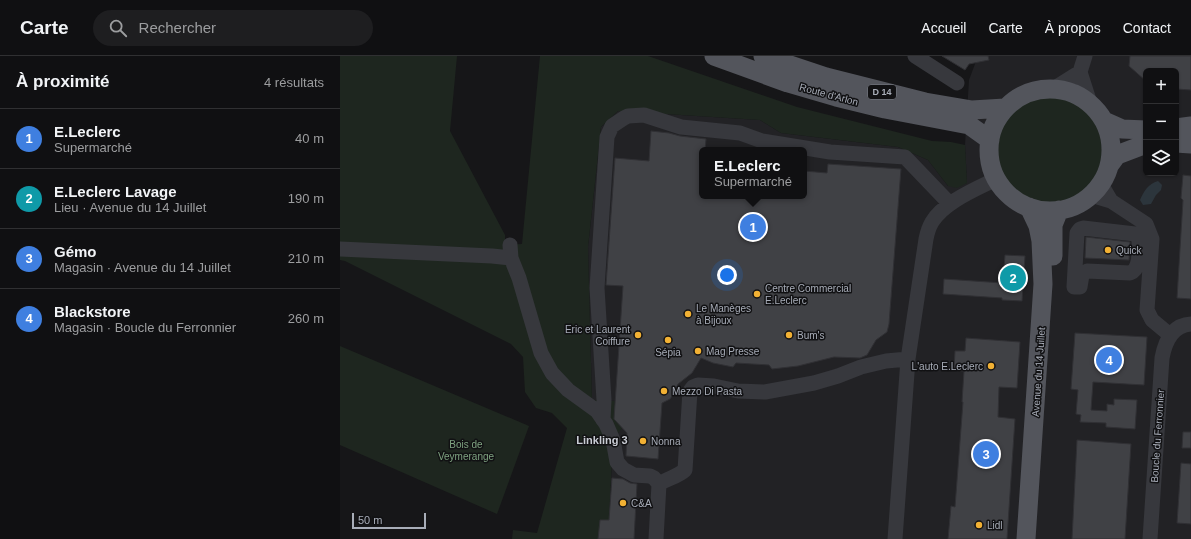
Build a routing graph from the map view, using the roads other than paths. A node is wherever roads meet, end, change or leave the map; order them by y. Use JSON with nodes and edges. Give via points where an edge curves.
{"nodes":[{"id":1,"x":714,"y":56,"type":"edge"},
{"id":2,"x":763,"y":56,"type":"edge"},
{"id":3,"x":915,"y":56,"type":"edge"},
{"id":4,"x":1085,"y":56,"type":"edge"},
{"id":5,"x":1080,"y":72,"type":"junction"},
{"id":6,"x":957,"y":83,"type":"dead end"},
{"id":7,"x":1053,"y":89,"type":"junction"},
{"id":8,"x":1090,"y":103,"type":"junction"},
{"id":9,"x":1006,"y":108,"type":"junction"},
{"id":10,"x":1104,"y":121,"type":"junction"},
{"id":11,"x":1191,"y":126,"type":"edge"},
{"id":12,"x":1179,"y":128,"type":"edge"},
{"id":13,"x":1143,"y":130,"type":"edge"},
{"id":14,"x":990,"y":140,"type":"junction"},
{"id":15,"x":1179,"y":143,"type":"edge"},
{"id":16,"x":1191,"y":144,"type":"edge"},
{"id":17,"x":1143,"y":145,"type":"edge"},
{"id":18,"x":799,"y":147,"type":"edge"},
{"id":19,"x":807,"y":148,"type":"edge"},
{"id":20,"x":1109,"y":166,"type":"junction"},
{"id":21,"x":996,"y":179,"type":"junction"},
{"id":22,"x":1096,"y":189,"type":"junction"},
{"id":23,"x":950,"y":204,"type":"junction"},
{"id":24,"x":1029,"y":207,"type":"junction"},
{"id":25,"x":1059,"y":210,"type":"junction"},
{"id":26,"x":340,"y":249,"type":"edge"},
{"id":27,"x":1080,"y":288,"type":"joint"},
{"id":28,"x":1191,"y":324,"type":"edge"},
{"id":29,"x":1170,"y":336,"type":"junction"},
{"id":30,"x":908,"y":359,"type":"junction"},
{"id":31,"x":603,"y":420,"type":"junction"},
{"id":32,"x":659,"y":484,"type":"junction"},
{"id":33,"x":656,"y":539,"type":"edge"},
{"id":34,"x":895,"y":539,"type":"edge"},
{"id":35,"x":1026,"y":539,"type":"edge"},
{"id":36,"x":1037,"y":539,"type":"edge"},
{"id":37,"x":1150,"y":539,"type":"edge"}],
"edges":[{"from":1,"to":14,"type":"main road","name":"Route d'Arlon","number":"D 14","via":[[788,83],[836,97],[969,125]]},
{"from":2,"to":9,"type":"main road","name":"Route d'Arlon","number":"D 14","via":[[826,77],[925,102],[972,110]]},
{"from":3,"to":6,"type":"street"},
{"from":4,"to":5,"type":"street"},
{"from":5,"to":7,"type":"street"},
{"from":5,"to":8,"type":"street"},
{"from":7,"to":8,"type":"main road","via":[[1070,92]]},
{"from":7,"to":9,"type":"main road","via":[[1029,92]]},
{"from":8,"to":10,"type":"main road"},
{"from":9,"to":14,"type":"main road","via":[[995,123]]},
{"from":10,"to":13,"type":"main road","via":[[1122,129]]},
{"from":10,"to":20,"type":"main road","via":[[1111,143]]},
{"from":11,"to":12,"type":"main road"},
{"from":14,"to":21,"type":"main road","via":[[990,160]]},
{"from":15,"to":16,"type":"main road"},
{"from":17,"to":20,"type":"main road","via":[[1117,155]]},
{"from":18,"to":31,"type":"street","via":[[762,141],[740,133],[681,127],[644,115],[624,118],[609,130],[597,288]]},
{"from":19,"to":23,"type":"street","via":[[905,157]]},
{"from":20,"to":22,"type":"main road"},
{"from":21,"to":23,"type":"street"},
{"from":21,"to":24,"type":"main road","via":[[1008,194]]},
{"from":22,"to":25,"type":"main road","via":[[1080,204]]},
{"from":22,"to":29,"type":"street","via":[[1146,224],[1152,239],[1148,310],[1152,320]]},
{"from":23,"to":30,"type":"street","via":[[933,221],[926,239]]},
{"from":24,"to":25,"type":"main road"},
{"from":24,"to":35,"type":"main road","name":"Avenue du 14 Juillet","via":[[1038,226],[1041,241],[1044,284]]},
{"from":25,"to":36,"type":"main road","name":"Avenue du 14 Juillet","via":[[1052,232],[1055,283]]},
{"from":26,"to":31,"type":"street","via":[[492,256],[511,251],[541,353],[552,373],[568,390],[597,411]]},
{"from":27,"to":27,"type":"street","via":[[1082,276],[1087,271],[1130,274],[1134,272],[1138,268],[1138,237],[1135,234],[1080,229],[1077,233],[1074,287]]},
{"from":28,"to":29,"type":"street","via":[[1178,328]]},
{"from":29,"to":37,"type":"street","name":"Boucle du Ferronnier","via":[[1162,358]]},
{"from":30,"to":32,"type":"street","via":[[861,367],[814,384],[765,392],[738,391],[714,386],[693,387],[690,391],[685,470]]},
{"from":30,"to":34,"type":"street"},
{"from":31,"to":32,"type":"street","via":[[613,440],[617,462],[623,469],[634,475],[650,476]]},
{"from":32,"to":33,"type":"street"}]}
